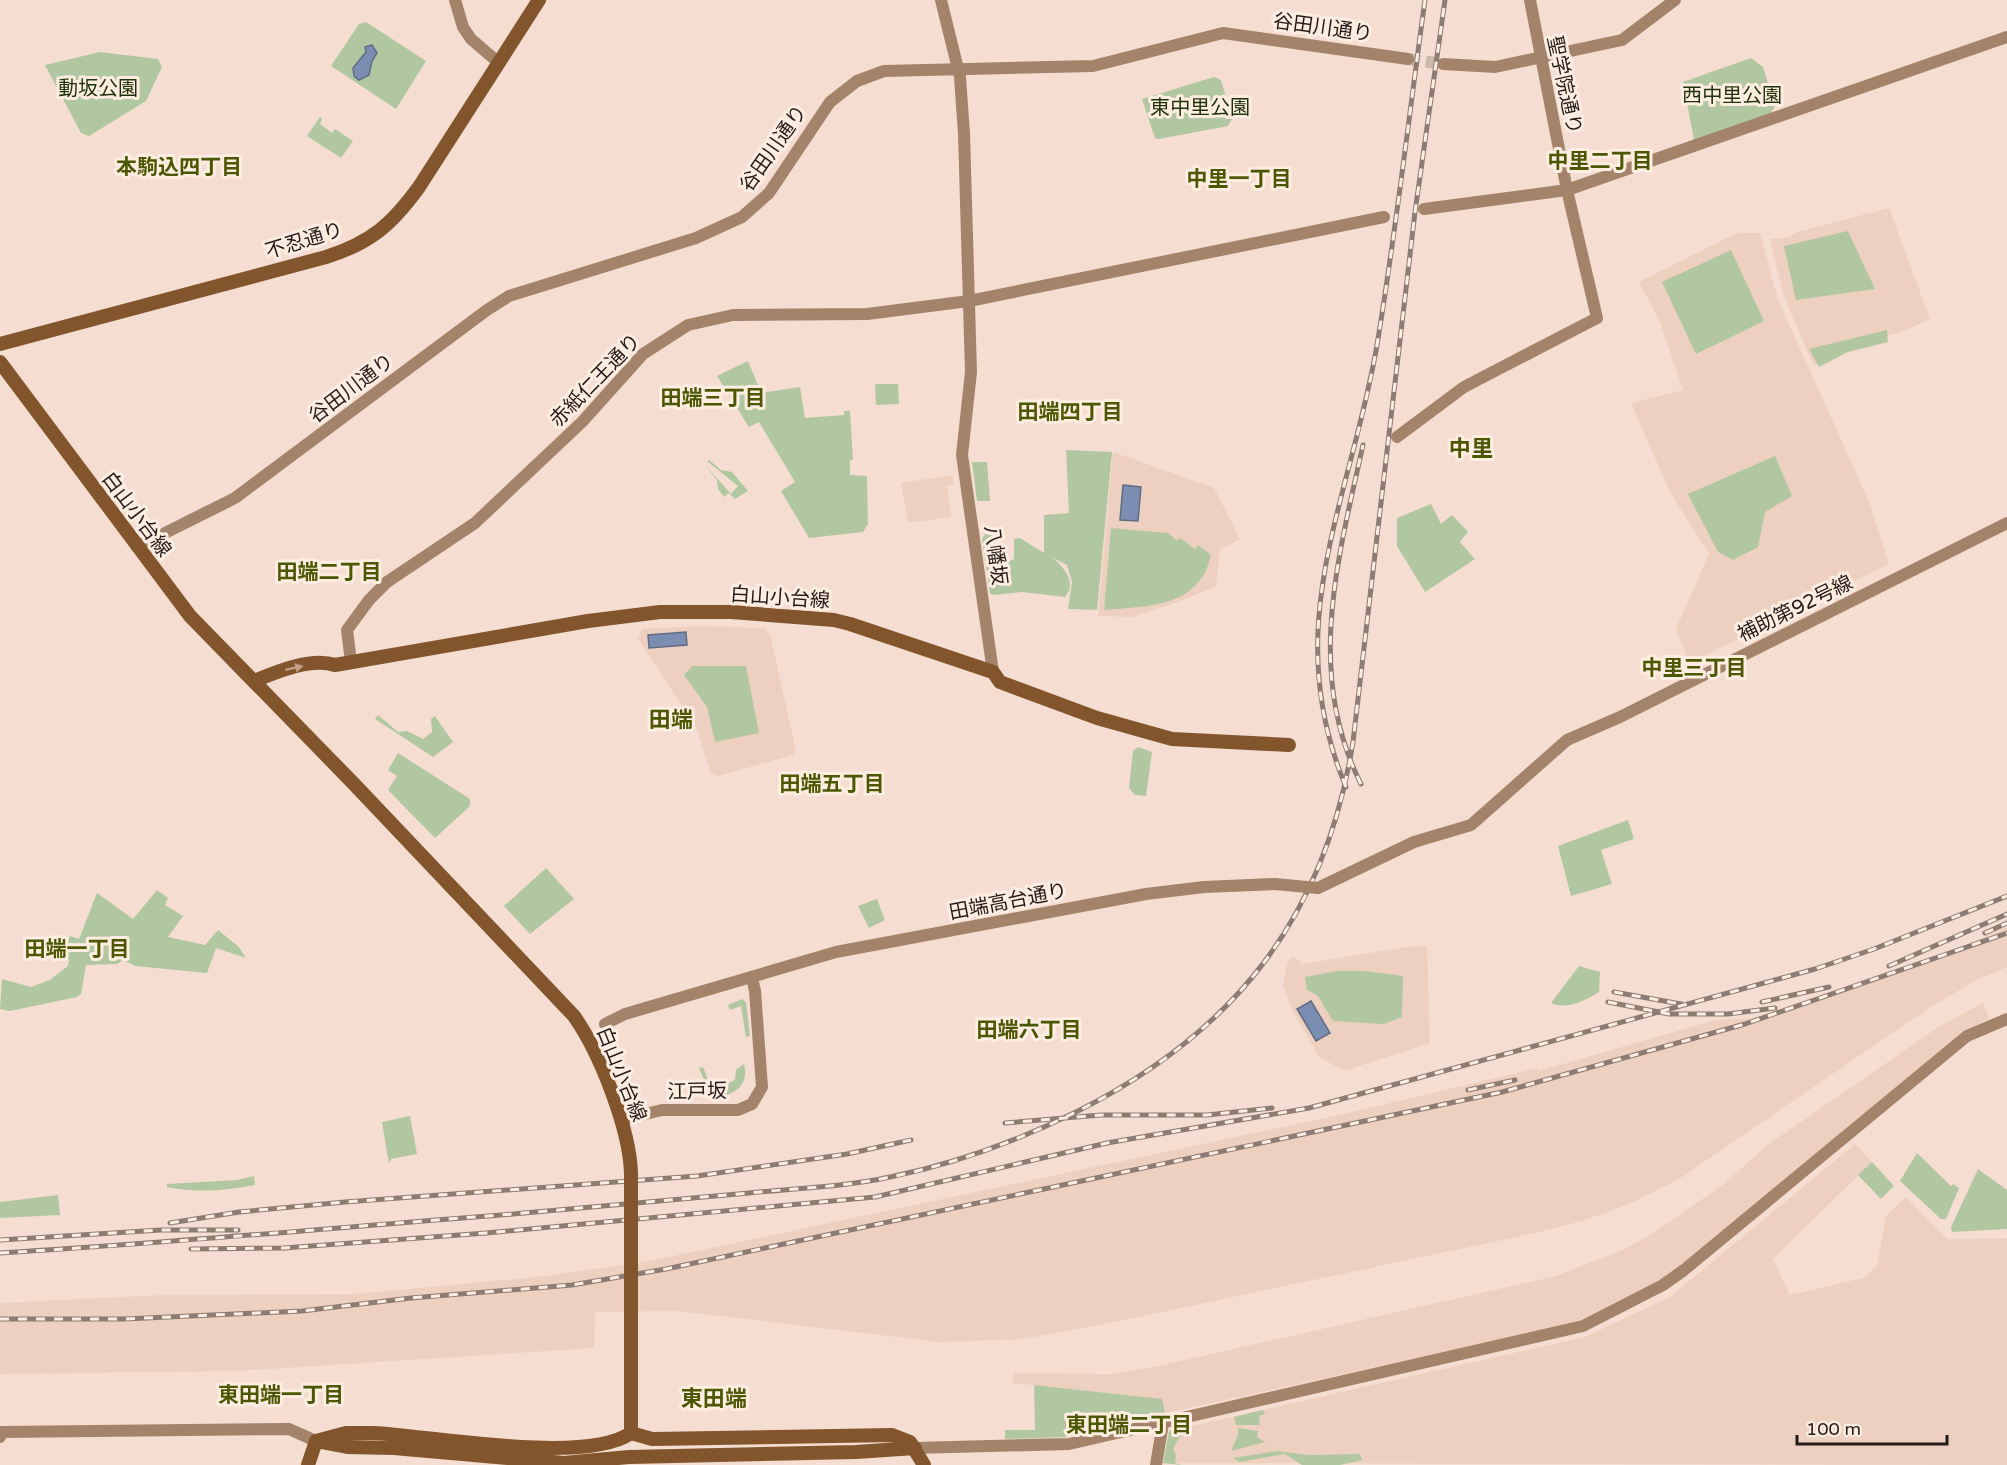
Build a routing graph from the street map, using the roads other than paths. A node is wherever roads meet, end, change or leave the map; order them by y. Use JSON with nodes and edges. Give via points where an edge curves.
{"nodes":[{"id":1,"x":455,"y":0,"type":"edge"},
{"id":2,"x":538,"y":0,"type":"edge"},
{"id":3,"x":942,"y":0,"type":"edge"},
{"id":4,"x":1530,"y":0,"type":"edge"},
{"id":5,"x":1675,"y":0,"type":"edge"},
{"id":6,"x":2007,"y":37,"type":"edge"},
{"id":7,"x":1540,"y":57,"type":"junction"},
{"id":8,"x":1408,"y":59,"type":"tunnel mouth"},
{"id":9,"x":499,"y":63,"type":"junction"},
{"id":10,"x":1443,"y":64,"type":"tunnel mouth"},
{"id":11,"x":958,"y":71,"type":"junction"},
{"id":12,"x":1567,"y":190,"type":"junction"},
{"id":13,"x":1424,"y":210,"type":"dead end"},
{"id":14,"x":1384,"y":217,"type":"dead end"},
{"id":15,"x":969,"y":301,"type":"junction"},
{"id":16,"x":0,"y":344,"type":"edge"},
{"id":17,"x":0,"y":362,"type":"edge"},
{"id":18,"x":1397,"y":437,"type":"dead end"},
{"id":19,"x":2007,"y":523,"type":"edge"},
{"id":20,"x":137,"y":548,"type":"junction"},
{"id":21,"x":351,"y":662,"type":"junction"},
{"id":22,"x":993,"y":672,"type":"junction"},
{"id":23,"x":254,"y":681,"type":"junction"},
{"id":24,"x":1289,"y":745,"type":"dead end"},
{"id":25,"x":1318,"y":888,"type":"joint"},
{"id":26,"x":752,"y":978,"type":"junction"},
{"id":27,"x":2007,"y":1019,"type":"edge"},
{"id":28,"x":605,"y":1024,"type":"dead end"},
{"id":29,"x":621,"y":1120,"type":"junction"},
{"id":30,"x":1163,"y":1423,"type":"junction"},
{"id":31,"x":631,"y":1433,"type":"junction"},
{"id":32,"x":5,"y":1435,"type":"edge"},
{"id":33,"x":316,"y":1441,"type":"junction"},
{"id":34,"x":915,"y":1448,"type":"junction"},
{"id":35,"x":770,"y":1460,"type":"edge"},
{"id":36,"x":653,"y":1461,"type":"edge"},
{"id":37,"x":308,"y":1465,"type":"edge"},
{"id":38,"x":924,"y":1465,"type":"edge"},
{"id":39,"x":1156,"y":1465,"type":"edge"}],
"edges":[{"from":1,"to":9,"type":"street","via":[[471,39]]},
{"from":2,"to":9,"type":"main road","name":"不忍通り"},
{"from":3,"to":11,"type":"street","name":"八幡坂"},
{"from":4,"to":7,"type":"street","name":"聖学院通り"},
{"from":5,"to":7,"type":"street","via":[[1622,40]]},
{"from":6,"to":12,"type":"street"},
{"from":7,"to":10,"type":"street","via":[[1488,68]]},
{"from":7,"to":12,"type":"street","name":"聖学院通り"},
{"from":8,"to":11,"type":"street","name":"谷田川通り","via":[[1223,33],[1104,64]]},
{"from":9,"to":16,"type":"main road","name":"不忍通り","via":[[419,187],[391,223],[371,238],[326,256]]},
{"from":11,"to":15,"type":"street","name":"八幡坂"},
{"from":11,"to":20,"type":"street","name":"谷田川通り","via":[[898,69],[857,81],[825,107],[775,185],[747,214],[696,238],[509,296],[235,498]]},
{"from":12,"to":13,"type":"street"},
{"from":12,"to":18,"type":"street","name":"聖学院通り","via":[[1597,318],[1464,387]]},
{"from":14,"to":15,"type":"street","name":"赤紙仁王通り"},
{"from":15,"to":21,"type":"street","name":"赤紙仁王通り","via":[[867,314],[733,315],[674,332],[643,354],[582,422],[475,523],[375,594],[347,630]]},
{"from":15,"to":22,"type":"street","name":"八幡坂","via":[[970,372],[962,455]]},
{"from":17,"to":20,"type":"main road","name":"白山小台線"},
{"from":19,"to":25,"type":"street","name":"補助第92号線","via":[[1567,740],[1494,801],[1472,825],[1403,847]]},
{"from":20,"to":23,"type":"main road","name":"白山小台線","via":[[190,616]]},
{"from":21,"to":22,"type":"main road","name":"白山小台線","via":[[588,621],[678,611],[834,620]]},
{"from":23,"to":21,"type":"main road","name":"白山小台線","one_way":true,"via":[[290,668]]},
{"from":22,"to":24,"type":"main road","name":"白山小台線","via":[[1000,682],[1143,733],[1172,739]]},
{"from":23,"to":29,"type":"main road","name":"白山小台線","via":[[574,1017],[589,1039]]},
{"from":25,"to":26,"type":"street","name":"田端高台通り","bridge":true,"via":[[1275,884],[1146,894],[836,952]]},
{"from":26,"to":28,"type":"street","name":"田端高台通り","via":[[625,1014]]},
{"from":26,"to":29,"type":"street","name":"江戸坂","via":[[762,1087],[752,1104],[738,1110],[662,1110]]},
{"from":27,"to":30,"type":"street","via":[[1967,1036],[1663,1286],[1582,1326]]},
{"from":29,"to":31,"type":"main road","name":"白山小台線","bridge":true,"via":[[630,1152],[631,1174]]},
{"from":30,"to":34,"type":"street","via":[[1068,1444]]},
{"from":30,"to":39,"type":"street"},
{"from":31,"to":33,"type":"main road","via":[[606,1445],[565,1449],[398,1434],[346,1433]]},
{"from":31,"to":34,"type":"main road","via":[[652,1439],[892,1435]]},
{"from":32,"to":33,"type":"street","via":[[289,1429]]},
{"from":33,"to":36,"type":"main road","via":[[347,1447],[554,1462]]},
{"from":33,"to":37,"type":"main road"},
{"from":34,"to":35,"type":"main road"},
{"from":34,"to":38,"type":"main road"},
{"from":35,"to":36,"type":"main road"}]}
